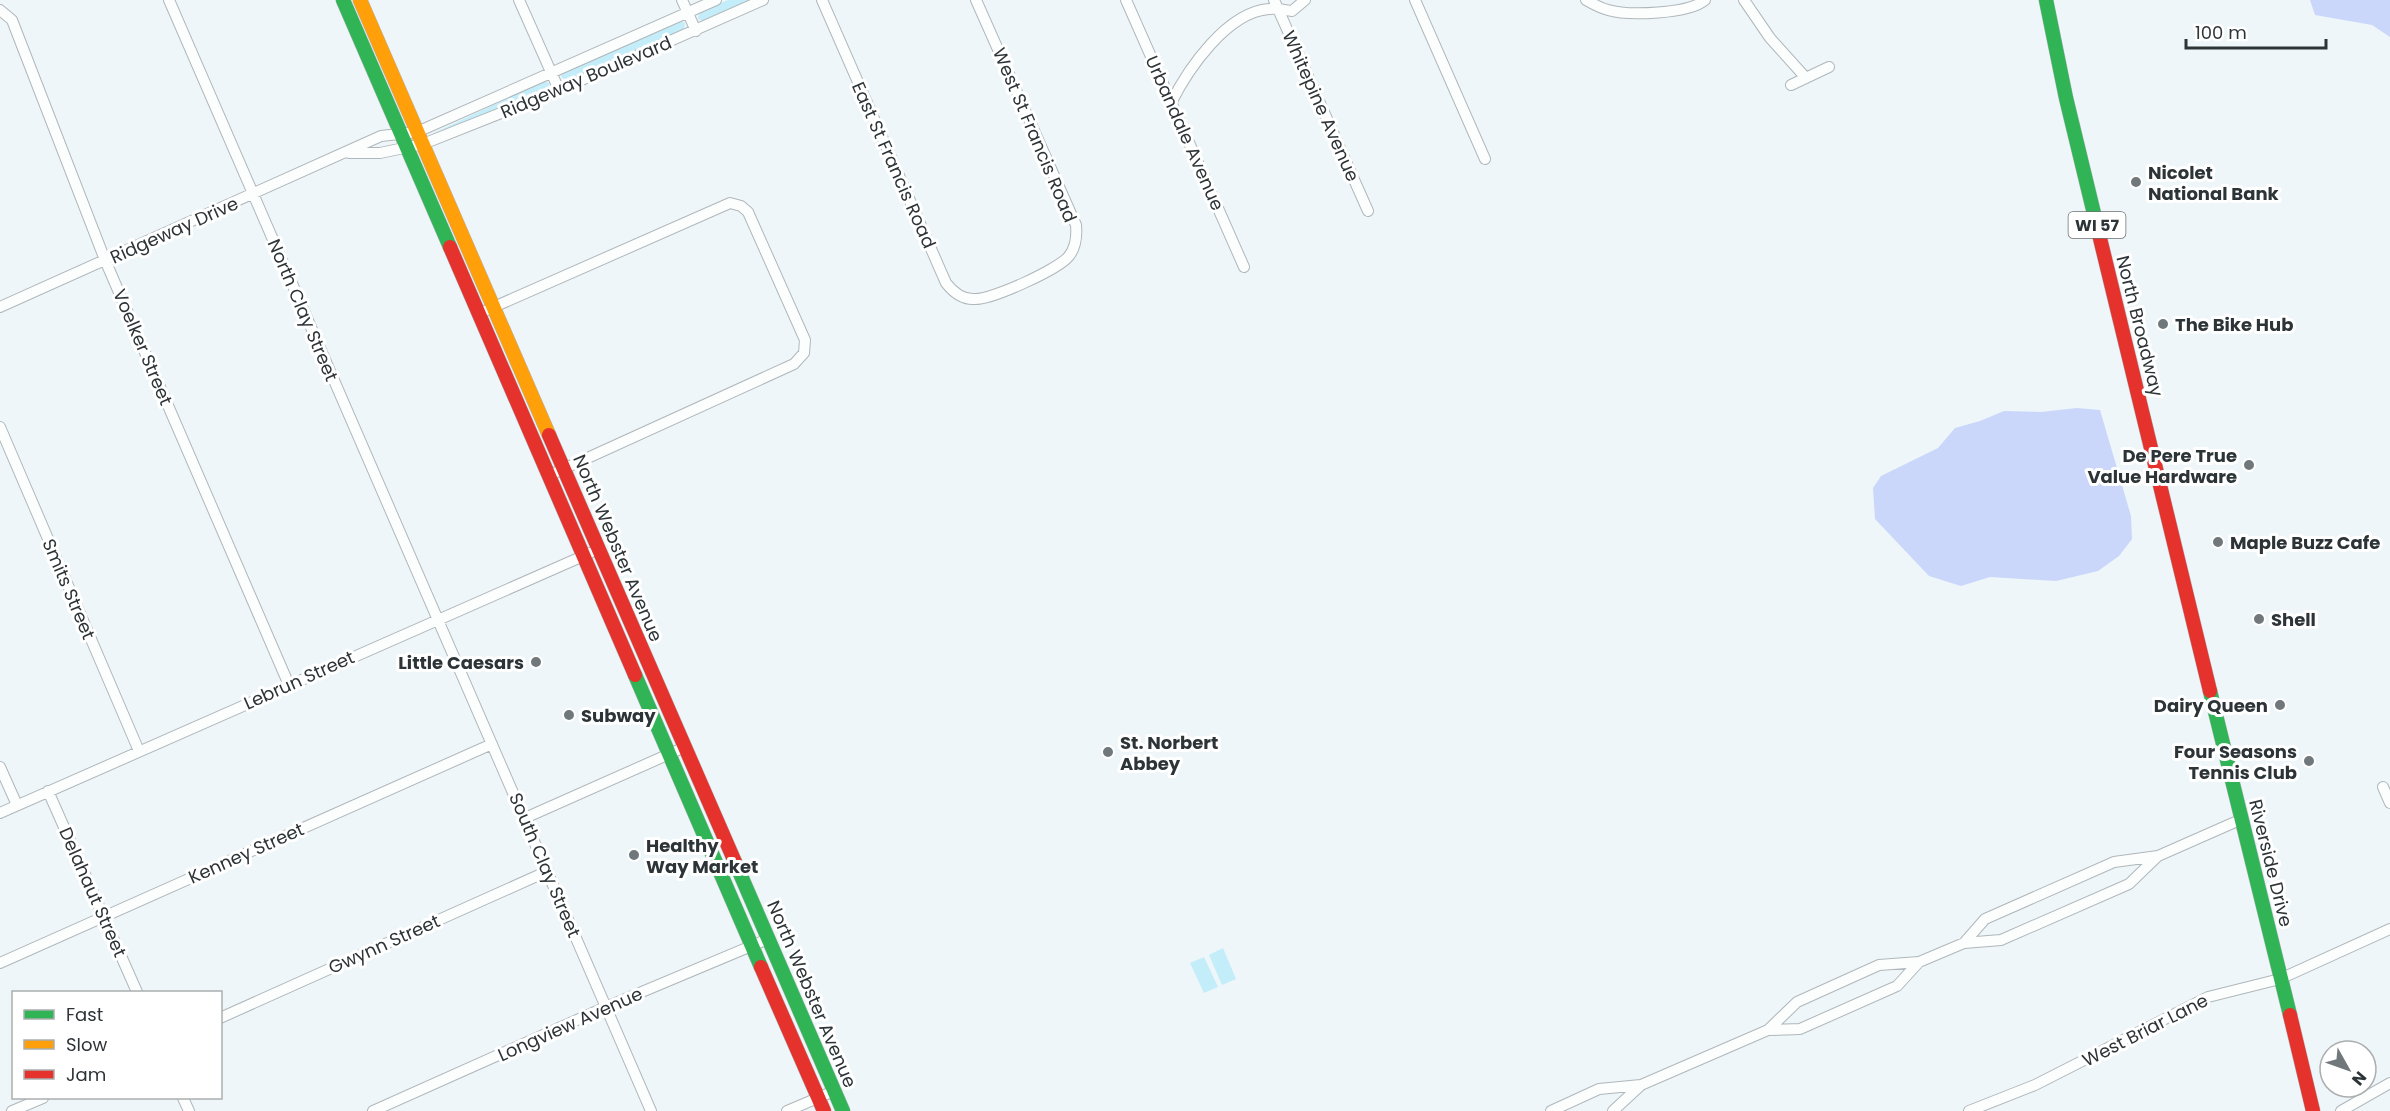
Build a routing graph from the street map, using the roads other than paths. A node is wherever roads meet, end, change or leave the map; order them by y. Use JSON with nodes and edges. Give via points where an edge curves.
{"nodes":[{"id":1,"x":169,"y":0,"type":"edge"},
{"id":2,"x":343,"y":0,"type":"edge"},
{"id":3,"x":360,"y":0,"type":"edge"},
{"id":4,"x":519,"y":0,"type":"edge"},
{"id":5,"x":682,"y":0,"type":"edge"},
{"id":6,"x":716,"y":0,"type":"edge"},
{"id":7,"x":763,"y":0,"type":"edge"},
{"id":8,"x":822,"y":0,"type":"edge"},
{"id":9,"x":976,"y":0,"type":"edge"},
{"id":10,"x":1126,"y":0,"type":"edge"},
{"id":11,"x":1305,"y":0,"type":"edge"},
{"id":12,"x":1415,"y":0,"type":"edge"},
{"id":13,"x":1586,"y":0,"type":"edge"},
{"id":14,"x":1621,"y":0,"type":"edge"},
{"id":15,"x":1705,"y":0,"type":"edge"},
{"id":16,"x":1744,"y":0,"type":"edge"},
{"id":17,"x":2046,"y":0,"type":"edge"},
{"id":18,"x":1276,"y":5,"type":"edge"},
{"id":19,"x":0,"y":10,"type":"edge"},
{"id":20,"x":688,"y":12,"type":"junction"},
{"id":21,"x":1626,"y":12,"type":"junction"},
{"id":22,"x":696,"y":31,"type":"junction"},
{"id":23,"x":1829,"y":67,"type":"dead end"},
{"id":24,"x":552,"y":73,"type":"junction"},
{"id":25,"x":1806,"y":78,"type":"junction"},
{"id":26,"x":1791,"y":84,"type":"dead end"},
{"id":27,"x":559,"y":90,"type":"junction"},
{"id":28,"x":1171,"y":103,"type":"junction"},
{"id":29,"x":401,"y":135,"type":"junction"},
{"id":30,"x":420,"y":138,"type":"junction"},
{"id":31,"x":407,"y":148,"type":"junction"},
{"id":32,"x":347,"y":153,"type":"junction"},
{"id":33,"x":1485,"y":159,"type":"dead end"},
{"id":34,"x":254,"y":195,"type":"junction"},
{"id":35,"x":1368,"y":211,"type":"dead end"},
{"id":36,"x":105,"y":260,"type":"junction"},
{"id":37,"x":1244,"y":267,"type":"dead end"},
{"id":38,"x":991,"y":296,"type":"joint"},
{"id":39,"x":0,"y":307,"type":"edge"},
{"id":40,"x":493,"y":307,"type":"junction"},
{"id":41,"x":478,"y":314,"type":"junction"},
{"id":42,"x":0,"y":427,"type":"edge"},
{"id":43,"x":2152,"y":449,"type":"joint"},
{"id":44,"x":564,"y":469,"type":"junction"},
{"id":45,"x":548,"y":476,"type":"junction"},
{"id":46,"x":599,"y":550,"type":"junction"},
{"id":47,"x":583,"y":556,"type":"junction"},
{"id":48,"x":437,"y":619,"type":"junction"},
{"id":49,"x":289,"y":685,"type":"junction"},
{"id":50,"x":492,"y":744,"type":"junction"},
{"id":51,"x":685,"y":747,"type":"junction"},
{"id":52,"x":139,"y":751,"type":"junction"},
{"id":53,"x":669,"y":754,"type":"junction"},
{"id":54,"x":0,"y":767,"type":"edge"},
{"id":55,"x":2383,"y":787,"type":"dead end"},
{"id":56,"x":48,"y":791,"type":"junction"},
{"id":57,"x":2390,"y":803,"type":"edge"},
{"id":58,"x":17,"y":805,"type":"junction"},
{"id":59,"x":0,"y":813,"type":"edge"},
{"id":60,"x":525,"y":818,"type":"junction"},
{"id":61,"x":2242,"y":819,"type":"junction"},
{"id":62,"x":2158,"y":856,"type":"junction"},
{"id":63,"x":548,"y":871,"type":"junction"},
{"id":64,"x":104,"y":917,"type":"junction"},
{"id":65,"x":2390,"y":929,"type":"edge"},
{"id":66,"x":768,"y":939,"type":"junction"},
{"id":67,"x":1964,"y":943,"type":"junction"},
{"id":68,"x":752,"y":946,"type":"junction"},
{"id":69,"x":1918,"y":962,"type":"junction"},
{"id":70,"x":0,"y":963,"type":"edge"},
{"id":71,"x":2280,"y":979,"type":"junction"},
{"id":72,"x":136,"y":991,"type":"edge"},
{"id":73,"x":606,"y":1007,"type":"junction"},
{"id":74,"x":222,"y":1017,"type":"edge"},
{"id":75,"x":1768,"y":1030,"type":"junction"},
{"id":76,"x":2390,"y":1083,"type":"edge"},
{"id":77,"x":1641,"y":1084,"type":"junction"},
{"id":78,"x":834,"y":1091,"type":"junction"},
{"id":79,"x":818,"y":1098,"type":"junction"},
{"id":80,"x":41,"y":1099,"type":"edge"},
{"id":81,"x":12,"y":1111,"type":"edge"},
{"id":82,"x":373,"y":1111,"type":"edge"},
{"id":83,"x":651,"y":1111,"type":"edge"},
{"id":84,"x":787,"y":1111,"type":"edge"},
{"id":85,"x":824,"y":1111,"type":"edge"},
{"id":86,"x":843,"y":1111,"type":"edge"},
{"id":87,"x":1551,"y":1111,"type":"edge"},
{"id":88,"x":1613,"y":1111,"type":"edge"},
{"id":89,"x":1969,"y":1111,"type":"edge"},
{"id":90,"x":2313,"y":1111,"type":"edge"},
{"id":91,"x":2341,"y":1111,"type":"edge"}],
"edges":[{"from":1,"to":34,"type":"street","name":"North Clay Street"},
{"from":2,"to":29,"type":"main road","name":"North Webster Avenue"},
{"from":3,"to":30,"type":"main road","name":"North Webster Avenue"},
{"from":4,"to":24,"type":"street"},
{"from":5,"to":20,"type":"street"},
{"from":6,"to":20,"type":"street","name":"Ridgeway Boulevard"},
{"from":7,"to":22,"type":"street","name":"Ridgeway Boulevard"},
{"from":8,"to":38,"type":"street","name":"East St Francis Road","via":[[946,283],[966,298]]},
{"from":9,"to":38,"type":"street","name":"West St Francis Road","via":[[1077,234],[1073,250],[1061,264]]},
{"from":10,"to":28,"type":"street","name":"Urbandale Avenue"},
{"from":11,"to":18,"type":"street","via":[[1292,11]]},
{"from":12,"to":33,"type":"street"},
{"from":13,"to":21,"type":"street","via":[[1609,11]]},
{"from":14,"to":21,"type":"street"},
{"from":15,"to":21,"type":"street","via":[[1690,8]]},
{"from":16,"to":25,"type":"street","via":[[1770,38]]},
{"from":17,"to":43,"type":"main road","name":"North Broadway","number":"WI 57","via":[[2066,98]]},
{"from":18,"to":28,"type":"street","via":[[1246,17],[1211,44],[1182,81]]},
{"from":18,"to":35,"type":"street","name":"Whitepine Avenue"},
{"from":19,"to":36,"type":"street","name":"Voelker Street","via":[[12,20]]},
{"from":20,"to":22,"type":"street"},
{"from":20,"to":24,"type":"street","name":"Ridgeway Boulevard"},
{"from":22,"to":27,"type":"street","name":"Ridgeway Boulevard"},
{"from":23,"to":25,"type":"street"},
{"from":24,"to":27,"type":"street"},
{"from":24,"to":30,"type":"street","name":"Ridgeway Boulevard"},
{"from":25,"to":26,"type":"street"},
{"from":27,"to":30,"type":"street","name":"Ridgeway Boulevard"},
{"from":28,"to":37,"type":"street","name":"Urbandale Avenue"},
{"from":29,"to":30,"type":"street","name":"Ridgeway Boulevard"},
{"from":29,"to":31,"type":"main road","name":"North Webster Avenue"},
{"from":29,"to":32,"type":"street","name":"Ridgeway Drive","via":[[381,136]]},
{"from":30,"to":31,"type":"street","name":"Ridgeway Boulevard"},
{"from":30,"to":40,"type":"main road","name":"North Webster Avenue"},
{"from":31,"to":32,"type":"street","name":"Ridgeway Drive"},
{"from":31,"to":41,"type":"main road","name":"North Webster Avenue"},
{"from":32,"to":34,"type":"street","name":"Ridgeway Drive"},
{"from":34,"to":36,"type":"street","name":"Ridgeway Drive"},
{"from":34,"to":48,"type":"street","name":"North Clay Street"},
{"from":36,"to":39,"type":"street","name":"Ridgeway Drive"},
{"from":36,"to":49,"type":"street","name":"Voelker Street"},
{"from":40,"to":41,"type":"street"},
{"from":40,"to":44,"type":"main road","name":"North Webster Avenue"},
{"from":40,"to":44,"type":"street","via":[[730,203],[748,212],[805,340],[804,353],[797,362]]},
{"from":41,"to":45,"type":"main road","name":"North Webster Avenue"},
{"from":42,"to":52,"type":"street","name":"Smits Street"},
{"from":43,"to":61,"type":"main road","name":"Riverside Drive","number":"WI 57"},
{"from":44,"to":45,"type":"street"},
{"from":44,"to":46,"type":"main road","name":"North Webster Avenue"},
{"from":45,"to":47,"type":"main road","name":"North Webster Avenue"},
{"from":46,"to":47,"type":"street","name":"Lebrun Street"},
{"from":46,"to":51,"type":"main road","name":"North Webster Avenue"},
{"from":47,"to":48,"type":"street","name":"Lebrun Street"},
{"from":47,"to":53,"type":"main road","name":"North Webster Avenue"},
{"from":48,"to":49,"type":"street","name":"Lebrun Street"},
{"from":48,"to":50,"type":"street","name":"South Clay Street"},
{"from":49,"to":52,"type":"street","name":"Lebrun Street"},
{"from":50,"to":60,"type":"street","name":"South Clay Street"},
{"from":50,"to":64,"type":"street","name":"Kenney Street"},
{"from":51,"to":53,"type":"street"},
{"from":51,"to":66,"type":"main road","name":"North Webster Avenue"},
{"from":52,"to":56,"type":"street","name":"Lebrun Street"},
{"from":53,"to":60,"type":"street"},
{"from":53,"to":68,"type":"main road","name":"North Webster Avenue"},
{"from":54,"to":58,"type":"street"},
{"from":55,"to":57,"type":"street"},
{"from":56,"to":58,"type":"street","name":"Lebrun Street"},
{"from":56,"to":64,"type":"street","name":"Delahaut Street"},
{"from":58,"to":59,"type":"street","name":"Lebrun Street"},
{"from":60,"to":63,"type":"street","name":"South Clay Street"},
{"from":61,"to":62,"type":"street"},
{"from":61,"to":71,"type":"main road","name":"Riverside Drive","number":"WI 57"},
{"from":62,"to":67,"type":"street","via":[[2129,884],[2001,940]]},
{"from":62,"to":67,"type":"street","via":[[2114,862],[1985,919]]},
{"from":63,"to":73,"type":"street","name":"South Clay Street"},
{"from":63,"to":74,"type":"street","name":"Gwynn Street"},
{"from":64,"to":70,"type":"street","name":"Kenney Street"},
{"from":64,"to":72,"type":"street","name":"Delahaut Street"},
{"from":65,"to":71,"type":"street","name":"West Briar Lane"},
{"from":66,"to":68,"type":"street","name":"Longview Avenue"},
{"from":66,"to":78,"type":"main road","name":"North Webster Avenue"},
{"from":67,"to":69,"type":"street"},
{"from":68,"to":73,"type":"street","name":"Longview Avenue"},
{"from":68,"to":79,"type":"main road","name":"North Webster Avenue"},
{"from":69,"to":75,"type":"street","via":[[1879,965],[1797,1002]]},
{"from":69,"to":75,"type":"street","via":[[1897,986],[1800,1029]]},
{"from":71,"to":89,"type":"street","name":"West Briar Lane","via":[[2208,997],[2035,1085]]},
{"from":71,"to":90,"type":"main road","name":"Riverside Drive","number":"WI 57"},
{"from":73,"to":82,"type":"street","name":"Longview Avenue"},
{"from":73,"to":83,"type":"street","name":"South Clay Street"},
{"from":75,"to":77,"type":"street"},
{"from":76,"to":91,"type":"street"},
{"from":77,"to":87,"type":"street","via":[[1599,1089]]},
{"from":77,"to":88,"type":"street"},
{"from":78,"to":79,"type":"street"},
{"from":78,"to":86,"type":"main road","name":"North Webster Avenue"},
{"from":79,"to":84,"type":"street"},
{"from":79,"to":85,"type":"main road","name":"North Webster Avenue"},
{"from":80,"to":81,"type":"street"}]}
